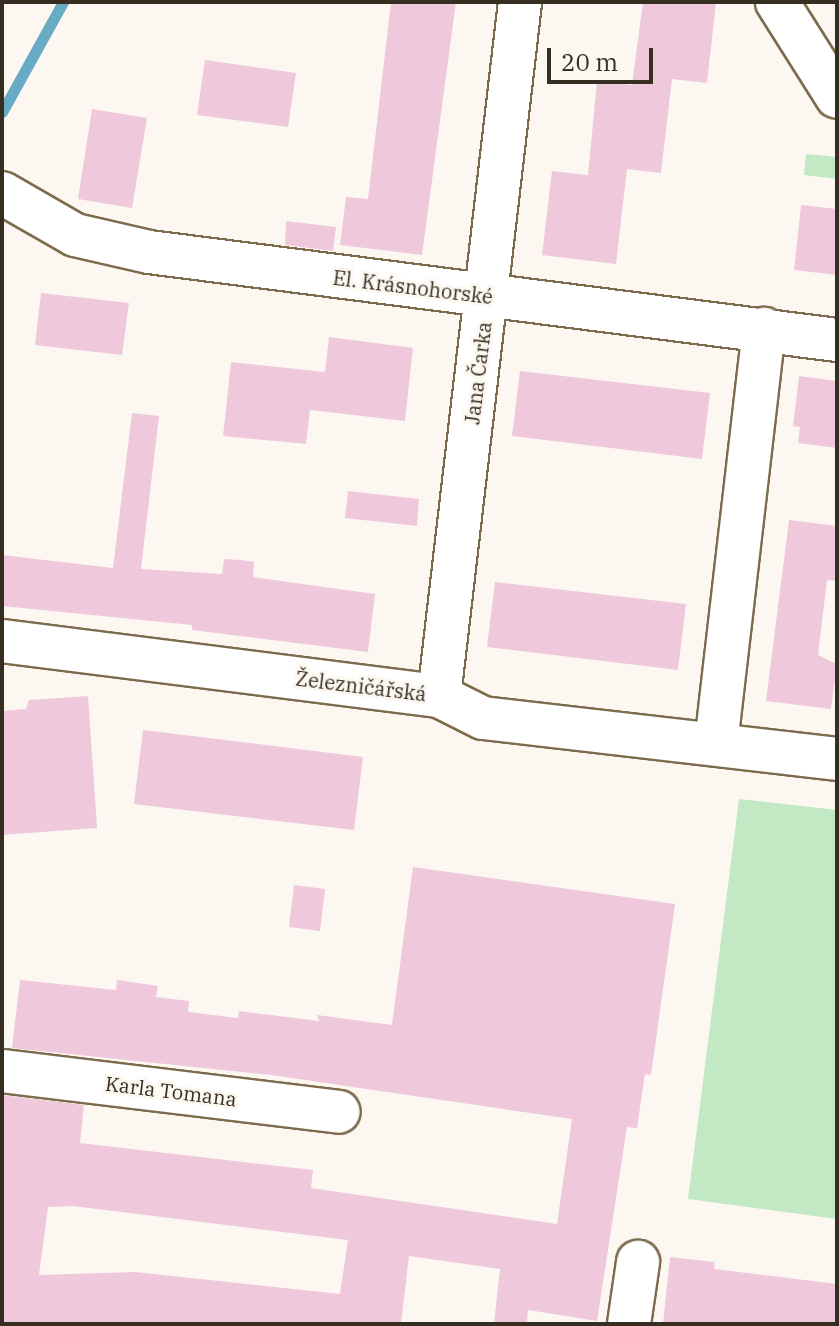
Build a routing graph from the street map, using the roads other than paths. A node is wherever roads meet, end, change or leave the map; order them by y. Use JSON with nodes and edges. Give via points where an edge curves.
{"nodes":[{"id":1,"x":520,"y":2,"type":"edge"},
{"id":2,"x":777,"y":2,"type":"edge"},
{"id":3,"x":837,"y":97,"type":"edge"},
{"id":4,"x":2,"y":193,"type":"edge"},
{"id":5,"x":488,"y":296,"type":"junction"},
{"id":6,"x":764,"y":329,"type":"junction"},
{"id":7,"x":837,"y":340,"type":"edge"},
{"id":8,"x":2,"y":641,"type":"edge"},
{"id":9,"x":439,"y":696,"type":"junction"},
{"id":10,"x":716,"y":744,"type":"junction"},
{"id":11,"x":837,"y":759,"type":"edge"},
{"id":12,"x":2,"y":1071,"type":"edge"},
{"id":13,"x":339,"y":1112,"type":"dead end"},
{"id":14,"x":638,"y":1262,"type":"dead end"},
{"id":15,"x":629,"y":1324,"type":"edge"}],
"edges":[{"from":1,"to":5,"type":"street","name":"Jana Čarka"},
{"from":2,"to":3,"type":"street"},
{"from":4,"to":5,"type":"street","name":"El. Krásnohorské","via":[[75,235],[149,252]]},
{"from":5,"to":6,"type":"street","name":"El. Krásnohorské"},
{"from":5,"to":9,"type":"street","name":"Jana Čarka"},
{"from":6,"to":7,"type":"street","name":"El. Krásnohorské"},
{"from":6,"to":10,"type":"street"},
{"from":8,"to":9,"type":"street","name":"Železničářská"},
{"from":9,"to":10,"type":"street","name":"Železničářská","via":[[483,718]]},
{"from":10,"to":11,"type":"street","name":"Železničářská"},
{"from":12,"to":13,"type":"street","name":"Karla Tomana"},
{"from":14,"to":15,"type":"street"}]}
